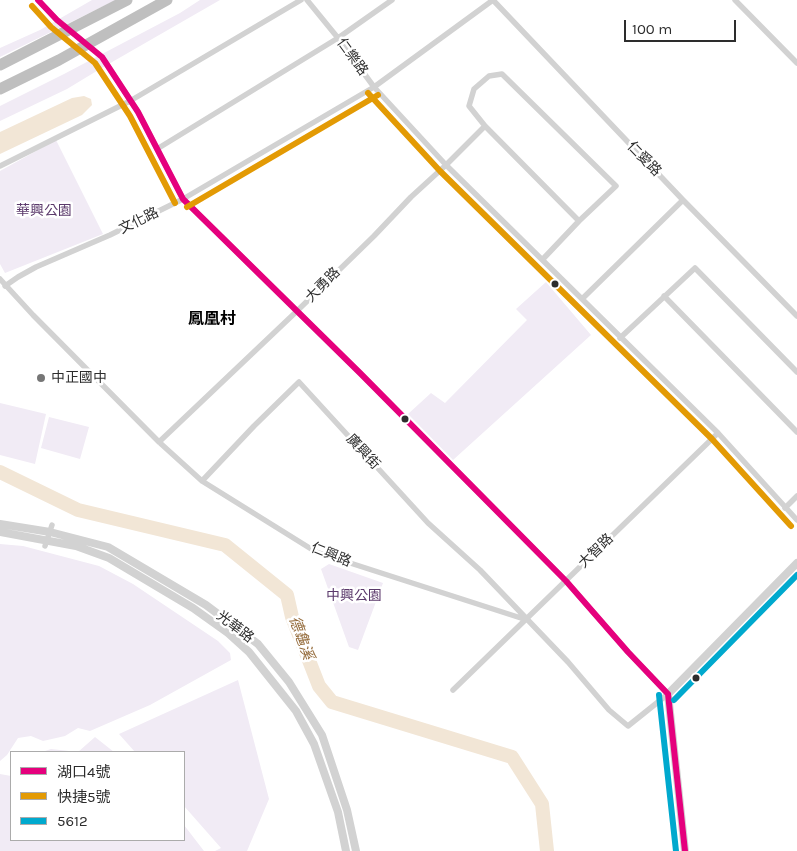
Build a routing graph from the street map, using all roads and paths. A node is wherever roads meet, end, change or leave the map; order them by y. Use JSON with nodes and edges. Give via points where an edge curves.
{"nodes":[{"id":1,"x":38,"y":0,"type":"edge"},
{"id":2,"x":127,"y":0,"type":"edge"},
{"id":3,"x":167,"y":0,"type":"edge"},
{"id":4,"x":300,"y":0,"type":"edge"},
{"id":5,"x":307,"y":0,"type":"edge"},
{"id":6,"x":392,"y":0,"type":"edge"},
{"id":7,"x":493,"y":0,"type":"edge"},
{"id":8,"x":735,"y":0,"type":"edge"},
{"id":9,"x":57,"y":20,"type":"tunnel mouth"},
{"id":10,"x":338,"y":38,"type":"junction"},
{"id":11,"x":102,"y":57,"type":"tunnel mouth"},
{"id":12,"x":797,"y":63,"type":"edge"},
{"id":13,"x":0,"y":65,"type":"edge"},
{"id":14,"x":374,"y":87,"type":"junction"},
{"id":15,"x":0,"y":88,"type":"edge"},
{"id":16,"x":130,"y":101,"type":"junction"},
{"id":17,"x":485,"y":126,"type":"junction"},
{"id":18,"x":157,"y":149,"type":"junction"},
{"id":19,"x":446,"y":165,"type":"junction"},
{"id":20,"x":0,"y":166,"type":"edge"},
{"id":21,"x":183,"y":199,"type":"junction"},
{"id":22,"x":683,"y":200,"type":"junction"},
{"id":23,"x":579,"y":221,"type":"junction"},
{"id":24,"x":543,"y":259,"type":"junction"},
{"id":25,"x":0,"y":279,"type":"edge"},
{"id":26,"x":5,"y":286,"type":"junction"},
{"id":27,"x":664,"y":296,"type":"junction"},
{"id":28,"x":582,"y":299,"type":"junction"},
{"id":29,"x":296,"y":311,"type":"junction"},
{"id":30,"x":797,"y":316,"type":"edge"},
{"id":31,"x":620,"y":338,"type":"junction"},
{"id":32,"x":797,"y":372,"type":"edge"},
{"id":33,"x":797,"y":432,"type":"edge"},
{"id":34,"x":718,"y":433,"type":"junction"},
{"id":35,"x":159,"y":442,"type":"junction"},
{"id":36,"x":202,"y":481,"type":"junction"},
{"id":37,"x":797,"y":496,"type":"edge"},
{"id":38,"x":785,"y":508,"type":"junction"},
{"id":39,"x":797,"y":520,"type":"edge"},
{"id":40,"x":0,"y":524,"type":"edge"},
{"id":41,"x":51,"y":528,"type":"junction"},
{"id":42,"x":0,"y":532,"type":"edge"},
{"id":43,"x":46,"y":543,"type":"junction"},
{"id":44,"x":797,"y":563,"type":"edge"},
{"id":45,"x":566,"y":580,"type":"junction"},
{"id":46,"x":526,"y":619,"type":"junction"},
{"id":47,"x":453,"y":690,"type":"dead end"},
{"id":48,"x":668,"y":694,"type":"junction"},
{"id":49,"x":346,"y":851,"type":"edge"},
{"id":50,"x":356,"y":851,"type":"edge"},
{"id":51,"x":685,"y":851,"type":"edge"}],
"edges":[{"from":1,"to":9,"type":"street"},
{"from":2,"to":13,"type":"highway"},
{"from":3,"to":15,"type":"highway","via":[[59,60]]},
{"from":4,"to":16,"type":"street"},
{"from":5,"to":10,"type":"street","name":"仁樂路"},
{"from":6,"to":10,"type":"street"},
{"from":7,"to":14,"type":"street","name":"文化路"},
{"from":7,"to":22,"type":"street","name":"仁愛路"},
{"from":8,"to":12,"type":"street"},
{"from":10,"to":14,"type":"street","name":"仁樂路"},
{"from":10,"to":18,"type":"street"},
{"from":11,"to":16,"type":"street"},
{"from":14,"to":19,"type":"street","name":"仁樂路"},
{"from":14,"to":21,"type":"street","name":"文化路"},
{"from":16,"to":18,"type":"street"},
{"from":16,"to":20,"type":"street"},
{"from":17,"to":19,"type":"street","name":"大勇路"},
{"from":17,"to":23,"type":"street"},
{"from":17,"to":23,"type":"street","via":[[469,106],[474,89],[489,76],[502,74],[616,186]]},
{"from":18,"to":21,"type":"street"},
{"from":19,"to":24,"type":"street","name":"仁樂路"},
{"from":19,"to":29,"type":"street","name":"大勇路"},
{"from":21,"to":26,"type":"street","name":"文化路","via":[[36,268]]},
{"from":21,"to":29,"type":"street"},
{"from":22,"to":28,"type":"street"},
{"from":22,"to":30,"type":"street","name":"仁愛路"},
{"from":23,"to":24,"type":"street"},
{"from":24,"to":28,"type":"street","name":"仁樂路"},
{"from":25,"to":26,"type":"street","name":"仁興路"},
{"from":26,"to":35,"type":"street","name":"仁興路"},
{"from":27,"to":31,"type":"street"},
{"from":27,"to":32,"type":"street","via":[[695,268]]},
{"from":27,"to":33,"type":"street"},
{"from":28,"to":31,"type":"street","name":"仁樂路"},
{"from":29,"to":35,"type":"street","name":"大勇路"},
{"from":29,"to":45,"type":"street"},
{"from":31,"to":34,"type":"street","name":"仁樂路"},
{"from":34,"to":38,"type":"street","name":"仁樂路"},
{"from":34,"to":45,"type":"street","name":"大智路"},
{"from":35,"to":36,"type":"street","name":"仁興路"},
{"from":36,"to":46,"type":"street","name":"仁興路","via":[[316,552]]},
{"from":36,"to":46,"type":"street","name":"廣興街","via":[[298,382],[428,523],[480,570]]},
{"from":37,"to":38,"type":"street"},
{"from":38,"to":39,"type":"street","name":"仁樂路"},
{"from":40,"to":41,"type":"street","name":"光華路"},
{"from":41,"to":43,"type":"street"},
{"from":41,"to":50,"type":"street","name":"光華路","via":[[108,547],[206,605],[258,644],[289,682],[322,735],[347,810]]},
{"from":42,"to":43,"type":"street","name":"光華路"},
{"from":43,"to":49,"type":"street","name":"光華路","via":[[76,546],[108,558],[193,608],[249,652],[296,711],[314,744],[338,812]]},
{"from":44,"to":48,"type":"street"},
{"from":45,"to":46,"type":"street","name":"大智路"},
{"from":45,"to":48,"type":"street"},
{"from":46,"to":47,"type":"street","name":"大智路"},
{"from":46,"to":48,"type":"street","name":"仁興路","via":[[609,710],[628,726]]},
{"from":48,"to":51,"type":"street"}]}
